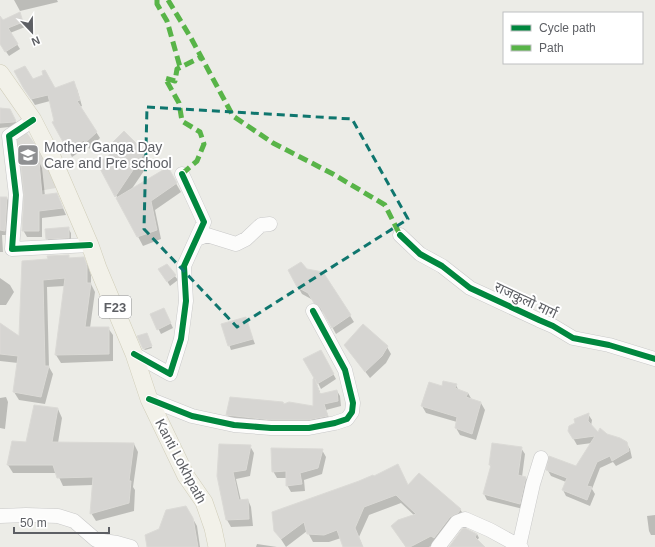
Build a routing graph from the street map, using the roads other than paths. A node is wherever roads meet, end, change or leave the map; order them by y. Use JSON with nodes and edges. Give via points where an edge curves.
{"nodes":[{"id":1,"x":1,"y":76,"type":"edge"},
{"id":2,"x":33,"y":120,"type":"junction"},
{"id":3,"x":182,"y":174,"type":"dead end"},
{"id":4,"x":270,"y":224,"type":"dead end"},
{"id":5,"x":400,"y":235,"type":"dead end"},
{"id":6,"x":197,"y":239,"type":"junction"},
{"id":7,"x":90,"y":245,"type":"junction"},
{"id":8,"x":313,"y":311,"type":"dead end"},
{"id":9,"x":134,"y":354,"type":"junction"},
{"id":10,"x":655,"y":359,"type":"edge"},
{"id":11,"x":149,"y":399,"type":"junction"},
{"id":12,"x":541,"y":458,"type":"dead end"},
{"id":13,"x":0,"y":516,"type":"edge"},
{"id":14,"x":131,"y":547,"type":"edge"},
{"id":15,"x":217,"y":547,"type":"edge"},
{"id":16,"x":438,"y":547,"type":"edge"},
{"id":17,"x":520,"y":547,"type":"edge"}],
"edges":[{"from":1,"to":2,"type":"main road","name":"Kanti Lokhpath","number":"F23"},
{"from":2,"to":7,"type":"main road","name":"Kanti Lokhpath","number":"F23","via":[[53,159]]},
{"from":2,"to":7,"type":"street","via":[[9,136],[16,195],[12,249]]},
{"from":3,"to":6,"type":"street","via":[[204,222]]},
{"from":4,"to":6,"type":"street","via":[[261,225],[246,239],[236,244],[207,235]]},
{"from":5,"to":10,"type":"street","name":"राजकुलो मार्ग","via":[[420,254],[442,266],[470,288],[553,326],[573,338],[609,345]]},
{"from":6,"to":9,"type":"street","via":[[184,266],[186,301],[181,339],[170,374]]},
{"from":7,"to":9,"type":"main road","name":"Kanti Lokhpath","number":"F23"},
{"from":8,"to":11,"type":"street","via":[[345,370],[353,403],[352,412],[347,419],[309,428],[234,425],[192,416]]},
{"from":9,"to":11,"type":"main road","name":"Kanti Lokhpath","number":"F23"},
{"from":11,"to":15,"type":"main road","name":"Kanti Lokhpath","number":"F23","via":[[186,476],[204,502]]},
{"from":12,"to":17,"type":"street"},
{"from":13,"to":14,"type":"street","via":[[58,516],[74,521],[96,540]]},
{"from":16,"to":17,"type":"street","via":[[457,522],[465,519]]}]}
